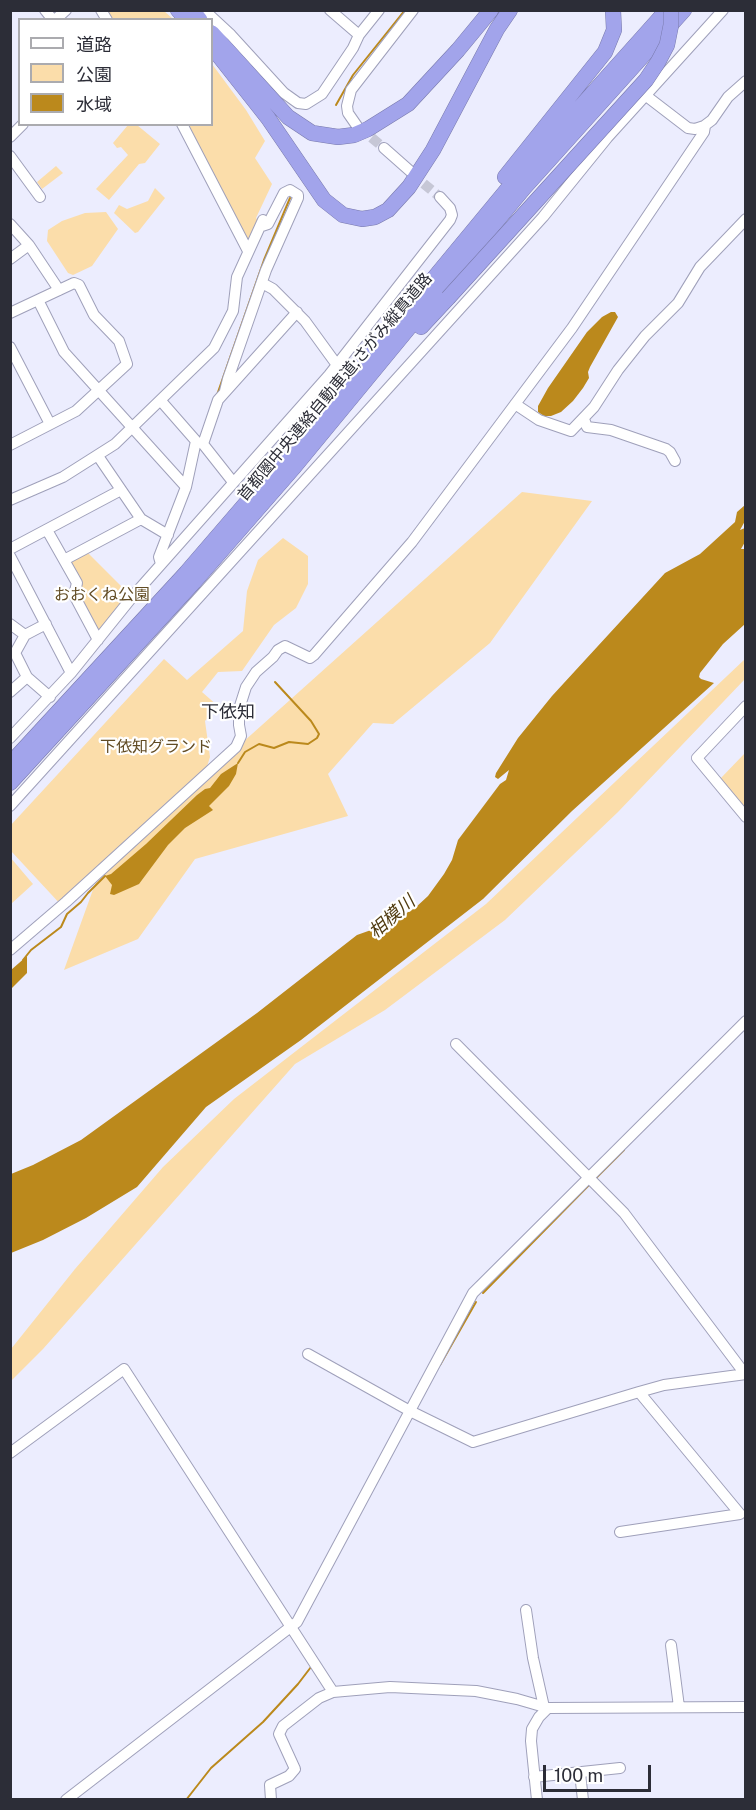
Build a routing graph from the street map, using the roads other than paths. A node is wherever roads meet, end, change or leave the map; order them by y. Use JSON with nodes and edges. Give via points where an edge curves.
{"nodes":[{"id":1,"x":330,"y":10,"type":"edge"},
{"id":2,"x":379,"y":10,"type":"edge"},
{"id":3,"x":413,"y":10,"type":"edge"},
{"id":4,"x":491,"y":10,"type":"edge"},
{"id":5,"x":510,"y":10,"type":"edge"},
{"id":6,"x":613,"y":10,"type":"edge"},
{"id":7,"x":669,"y":10,"type":"edge"},
{"id":8,"x":684,"y":10,"type":"edge"},
{"id":9,"x":723,"y":10,"type":"edge"},
{"id":10,"x":213,"y":19,"type":"edge"},
{"id":11,"x":213,"y":34,"type":"edge"},
{"id":12,"x":359,"y":35,"type":"junction"},
{"id":13,"x":213,"y":48,"type":"edge"},
{"id":14,"x":746,"y":81,"type":"edge"},
{"id":15,"x":645,"y":95,"type":"junction"},
{"id":16,"x":183,"y":126,"type":"edge"},
{"id":17,"x":357,"y":126,"type":"tunnel mouth"},
{"id":18,"x":705,"y":126,"type":"junction"},
{"id":19,"x":687,"y":127,"type":"junction"},
{"id":20,"x":384,"y":148,"type":"tunnel mouth"},
{"id":21,"x":690,"y":151,"type":"junction"},
{"id":22,"x":10,"y":156,"type":"edge"},
{"id":23,"x":410,"y":171,"type":"tunnel mouth"},
{"id":24,"x":40,"y":197,"type":"dead end"},
{"id":25,"x":440,"y":198,"type":"tunnel mouth"},
{"id":26,"x":746,"y":219,"type":"edge"},
{"id":27,"x":10,"y":224,"type":"edge"},
{"id":28,"x":29,"y":245,"type":"junction"},
{"id":29,"x":248,"y":251,"type":"junction"},
{"id":30,"x":10,"y":259,"type":"edge"},
{"id":31,"x":262,"y":283,"type":"junction"},
{"id":32,"x":59,"y":290,"type":"junction"},
{"id":33,"x":420,"y":293,"type":"junction"},
{"id":34,"x":38,"y":300,"type":"junction"},
{"id":35,"x":297,"y":312,"type":"junction"},
{"id":36,"x":10,"y":313,"type":"edge"},
{"id":37,"x":10,"y":347,"type":"edge"},
{"id":38,"x":337,"y":365,"type":"junction"},
{"id":39,"x":98,"y":391,"type":"junction"},
{"id":40,"x":225,"y":391,"type":"junction"},
{"id":41,"x":161,"y":401,"type":"junction"},
{"id":42,"x":515,"y":404,"type":"junction"},
{"id":43,"x":584,"y":418,"type":"junction"},
{"id":44,"x":50,"y":424,"type":"junction"},
{"id":45,"x":132,"y":428,"type":"junction"},
{"id":46,"x":10,"y":445,"type":"edge"},
{"id":47,"x":98,"y":456,"type":"junction"},
{"id":48,"x":675,"y":461,"type":"dead end"},
{"id":49,"x":295,"y":466,"type":"junction"},
{"id":50,"x":233,"y":482,"type":"junction"},
{"id":51,"x":186,"y":487,"type":"junction"},
{"id":52,"x":121,"y":490,"type":"junction"},
{"id":53,"x":10,"y":500,"type":"edge"},
{"id":54,"x":141,"y":519,"type":"junction"},
{"id":55,"x":48,"y":530,"type":"junction"},
{"id":56,"x":168,"y":535,"type":"junction"},
{"id":57,"x":10,"y":549,"type":"edge"},
{"id":58,"x":10,"y":556,"type":"edge"},
{"id":59,"x":64,"y":560,"type":"junction"},
{"id":60,"x":161,"y":564,"type":"junction"},
{"id":61,"x":10,"y":624,"type":"edge"},
{"id":62,"x":46,"y":624,"type":"junction"},
{"id":63,"x":25,"y":635,"type":"junction"},
{"id":64,"x":99,"y":640,"type":"junction"},
{"id":65,"x":71,"y":673,"type":"junction"},
{"id":66,"x":27,"y":677,"type":"junction"},
{"id":67,"x":10,"y":692,"type":"edge"},
{"id":68,"x":50,"y":697,"type":"junction"},
{"id":69,"x":746,"y":706,"type":"edge"},
{"id":70,"x":10,"y":738,"type":"edge"},
{"id":71,"x":10,"y":764,"type":"edge"},
{"id":72,"x":10,"y":783,"type":"edge"},
{"id":73,"x":10,"y":806,"type":"edge"},
{"id":74,"x":746,"y":817,"type":"edge"},
{"id":75,"x":10,"y":950,"type":"edge"},
{"id":76,"x":746,"y":1021,"type":"edge"},
{"id":77,"x":456,"y":1044,"type":"dead end"},
{"id":78,"x":589,"y":1178,"type":"junction"},
{"id":79,"x":308,"y":1354,"type":"dead end"},
{"id":80,"x":745,"y":1374,"type":"edge"},
{"id":81,"x":639,"y":1392,"type":"junction"},
{"id":82,"x":410,"y":1411,"type":"junction"},
{"id":83,"x":10,"y":1454,"type":"edge"},
{"id":84,"x":620,"y":1532,"type":"dead end"},
{"id":85,"x":526,"y":1610,"type":"dead end"},
{"id":86,"x":292,"y":1627,"type":"junction"},
{"id":87,"x":671,"y":1645,"type":"dead end"},
{"id":88,"x":333,"y":1692,"type":"junction"},
{"id":89,"x":546,"y":1707,"type":"junction"},
{"id":90,"x":679,"y":1707,"type":"junction"},
{"id":91,"x":746,"y":1707,"type":"edge"},
{"id":92,"x":620,"y":1768,"type":"dead end"},
{"id":93,"x":580,"y":1773,"type":"junction"},
{"id":94,"x":534,"y":1777,"type":"junction"},
{"id":95,"x":66,"y":1800,"type":"edge"},
{"id":96,"x":271,"y":1800,"type":"edge"},
{"id":97,"x":537,"y":1800,"type":"edge"},
{"id":98,"x":583,"y":1800,"type":"edge"}],
"edges":[{"from":1,"to":12,"type":"street"},
{"from":2,"to":12,"type":"street"},
{"from":3,"to":17,"type":"street","via":[[351,90],[348,113]]},
{"from":4,"to":11,"type":"highway","via":[[408,104],[368,129],[338,137],[320,136],[296,123]]},
{"from":5,"to":13,"type":"highway","via":[[409,187],[388,210],[362,219],[342,215],[324,200],[268,118]]},
{"from":6,"to":33,"type":"highway","via":[[614,30],[605,52],[478,212]]},
{"from":7,"to":33,"type":"highway","name":"首都圏中央連絡自動車道;さがみ縦貫道路","via":[[522,171]]},
{"from":7,"to":49,"type":"highway","bridge":true,"via":[[667,45],[646,80]]},
{"from":8,"to":49,"type":"highway","name":"首都圏中央連絡自動車道;さがみ縦貫道路","via":[[517,196]]},
{"from":9,"to":15,"type":"street"},
{"from":10,"to":12,"type":"street","via":[[284,93],[306,104],[322,94]]},
{"from":14,"to":18,"type":"street"},
{"from":15,"to":19,"type":"street"},
{"from":15,"to":73,"type":"street","via":[[543,217]]},
{"from":16,"to":29,"type":"street"},
{"from":18,"to":19,"type":"street"},
{"from":18,"to":21,"type":"street"},
{"from":19,"to":21,"type":"street"},
{"from":20,"to":23,"type":"street"},
{"from":21,"to":42,"type":"street","via":[[637,235]]},
{"from":22,"to":24,"type":"street"},
{"from":25,"to":38,"type":"street","via":[[450,207],[450,220]]},
{"from":26,"to":43,"type":"street","via":[[700,267],[678,303],[645,336]]},
{"from":27,"to":28,"type":"street"},
{"from":28,"to":30,"type":"street"},
{"from":28,"to":32,"type":"street"},
{"from":29,"to":31,"type":"street","via":[[284,193],[290,190],[298,195]]},
{"from":29,"to":41,"type":"street","via":[[237,277],[233,311],[214,348]]},
{"from":31,"to":35,"type":"street"},
{"from":31,"to":40,"type":"street"},
{"from":32,"to":34,"type":"street"},
{"from":32,"to":39,"type":"street","via":[[74,283],[79,285],[94,315],[119,341],[127,364]]},
{"from":33,"to":71,"type":"highway","name":"首都圏中央連絡自動車道;さがみ縦貫道路","via":[[186,573]]},
{"from":34,"to":36,"type":"street"},
{"from":34,"to":39,"type":"street","via":[[63,351]]},
{"from":35,"to":38,"type":"street"},
{"from":35,"to":40,"type":"street"},
{"from":37,"to":44,"type":"street"},
{"from":38,"to":50,"type":"street"},
{"from":39,"to":44,"type":"street","via":[[76,411]]},
{"from":39,"to":45,"type":"street"},
{"from":40,"to":50,"type":"street","via":[[218,400],[203,444]]},
{"from":41,"to":45,"type":"street"},
{"from":41,"to":51,"type":"street","via":[[196,441]]},
{"from":42,"to":43,"type":"street","via":[[539,420],[571,431]]},
{"from":42,"to":75,"type":"street","via":[[412,542],[322,648],[310,658],[281,647],[249,681],[239,709],[241,736],[236,747]]},
{"from":43,"to":48,"type":"street","via":[[587,427],[611,430],[666,449]]},
{"from":44,"to":46,"type":"street"},
{"from":45,"to":47,"type":"street"},
{"from":45,"to":51,"type":"street"},
{"from":47,"to":52,"type":"street"},
{"from":47,"to":53,"type":"street","via":[[63,477]]},
{"from":49,"to":72,"type":"highway","name":"首都圏中央連絡自動車道;さがみ縦貫道路","via":[[142,641]]},
{"from":50,"to":60,"type":"street"},
{"from":51,"to":56,"type":"street"},
{"from":52,"to":54,"type":"street"},
{"from":52,"to":55,"type":"street"},
{"from":54,"to":56,"type":"street"},
{"from":54,"to":59,"type":"street"},
{"from":55,"to":57,"type":"street"},
{"from":55,"to":59,"type":"street"},
{"from":56,"to":60,"type":"street","via":[[159,557]]},
{"from":58,"to":62,"type":"street"},
{"from":59,"to":64,"type":"street","via":[[77,583],[74,595]]},
{"from":60,"to":64,"type":"street"},
{"from":61,"to":63,"type":"street"},
{"from":62,"to":63,"type":"street"},
{"from":62,"to":65,"type":"street"},
{"from":63,"to":66,"type":"street","via":[[15,653]]},
{"from":64,"to":65,"type":"street"},
{"from":65,"to":68,"type":"street"},
{"from":66,"to":67,"type":"street"},
{"from":66,"to":68,"type":"street"},
{"from":68,"to":70,"type":"street"},
{"from":69,"to":74,"type":"street","via":[[697,758]]},
{"from":76,"to":78,"type":"street"},
{"from":77,"to":78,"type":"street"},
{"from":78,"to":80,"type":"street","via":[[624,1213]]},
{"from":78,"to":82,"type":"street","via":[[473,1293]]},
{"from":79,"to":82,"type":"street"},
{"from":80,"to":81,"type":"street"},
{"from":81,"to":82,"type":"street","via":[[473,1442]]},
{"from":81,"to":84,"type":"street","via":[[740,1514]]},
{"from":82,"to":86,"type":"street"},
{"from":83,"to":86,"type":"street","via":[[124,1369]]},
{"from":85,"to":89,"type":"street"},
{"from":86,"to":88,"type":"street"},
{"from":86,"to":95,"type":"street"},
{"from":87,"to":90,"type":"street"},
{"from":88,"to":89,"type":"street","via":[[390,1687],[476,1691]]},
{"from":88,"to":96,"type":"street","via":[[283,1726],[279,1734],[295,1769],[270,1785]]},
{"from":89,"to":90,"type":"street"},
{"from":89,"to":94,"type":"street","via":[[532,1729]]},
{"from":90,"to":91,"type":"street"},
{"from":92,"to":93,"type":"street"},
{"from":93,"to":94,"type":"street"},
{"from":93,"to":98,"type":"street"},
{"from":94,"to":97,"type":"street"}]}
